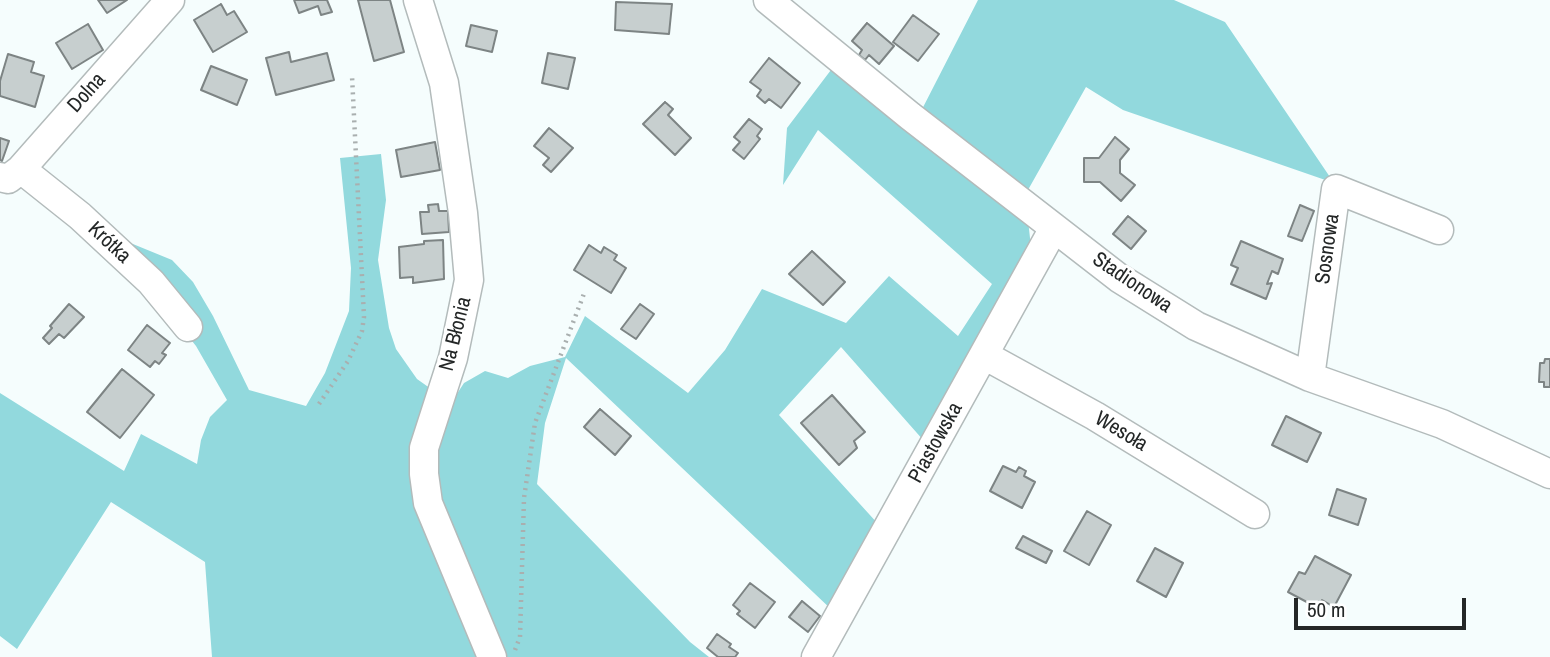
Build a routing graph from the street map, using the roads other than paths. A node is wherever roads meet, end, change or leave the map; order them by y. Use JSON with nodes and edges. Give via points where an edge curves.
{"nodes":[{"id":1,"x":170,"y":0,"type":"edge"},
{"id":2,"x":418,"y":0,"type":"edge"},
{"id":3,"x":768,"y":0,"type":"edge"},
{"id":4,"x":11,"y":173,"type":"edge"},
{"id":5,"x":1054,"y":228,"type":"junction"},
{"id":6,"x":1439,"y":230,"type":"dead end"},
{"id":7,"x":188,"y":327,"type":"dead end"},
{"id":8,"x":984,"y":355,"type":"junction"},
{"id":9,"x":1310,"y":377,"type":"junction"},
{"id":10,"x":1550,"y":474,"type":"edge"},
{"id":11,"x":1255,"y":514,"type":"dead end"},
{"id":12,"x":492,"y":657,"type":"edge"},
{"id":13,"x":816,"y":657,"type":"edge"}],
"edges":[{"from":1,"to":4,"type":"street","name":"Dolna"},
{"from":2,"to":12,"type":"street","name":"Na Błonia","via":[[444,83],[469,280],[453,358],[424,448],[424,474],[428,503]]},
{"from":3,"to":5,"type":"street","name":"Stadionowa"},
{"from":4,"to":7,"type":"street","name":"Krótka","via":[[80,216],[151,282]]},
{"from":5,"to":8,"type":"street","name":"Piastowska"},
{"from":5,"to":9,"type":"street","name":"Stadionowa","via":[[1119,278],[1196,326]]},
{"from":6,"to":9,"type":"street","name":"Sosnowa","via":[[1336,189]]},
{"from":8,"to":11,"type":"street","name":"Wesoła","via":[[1095,416]]},
{"from":8,"to":13,"type":"street","name":"Piastowska"},
{"from":9,"to":10,"type":"street","name":"Stadionowa","via":[[1442,424]]}]}
